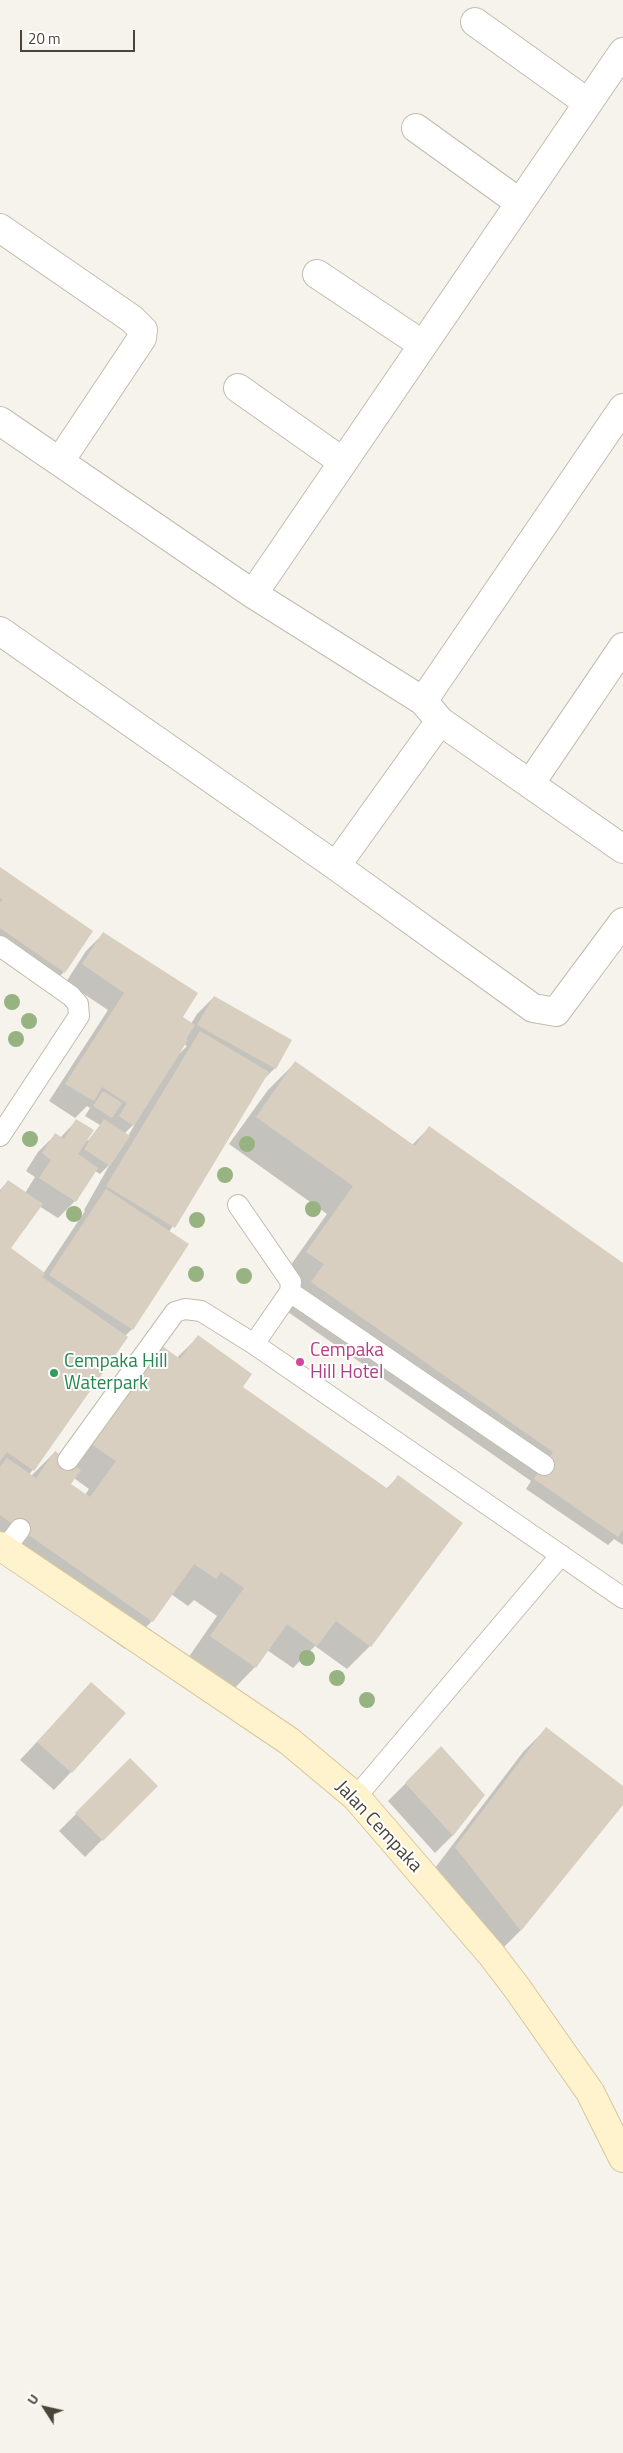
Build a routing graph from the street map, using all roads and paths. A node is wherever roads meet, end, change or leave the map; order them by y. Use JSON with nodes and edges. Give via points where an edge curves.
{"nodes":[{"id":1,"x":475,"y":22,"type":"dead end"},
{"id":2,"x":623,"y":52,"type":"edge"},
{"id":3,"x":588,"y":103,"type":"junction"},
{"id":4,"x":416,"y":128,"type":"dead end"},
{"id":5,"x":520,"y":202,"type":"junction"},
{"id":6,"x":0,"y":228,"type":"edge"},
{"id":7,"x":317,"y":274,"type":"dead end"},
{"id":8,"x":423,"y":345,"type":"junction"},
{"id":9,"x":238,"y":388,"type":"dead end"},
{"id":10,"x":623,"y":408,"type":"edge"},
{"id":11,"x":0,"y":421,"type":"edge"},
{"id":12,"x":60,"y":462,"type":"junction"},
{"id":13,"x":343,"y":462,"type":"junction"},
{"id":14,"x":253,"y":594,"type":"junction"},
{"id":15,"x":0,"y":631,"type":"edge"},
{"id":16,"x":623,"y":647,"type":"edge"},
{"id":17,"x":432,"y":711,"type":"junction"},
{"id":18,"x":530,"y":784,"type":"junction"},
{"id":19,"x":623,"y":849,"type":"edge"},
{"id":20,"x":336,"y":866,"type":"junction"},
{"id":21,"x":623,"y":922,"type":"edge"},
{"id":22,"x":0,"y":946,"type":"edge"},
{"id":23,"x":0,"y":1136,"type":"edge"},
{"id":24,"x":238,"y":1205,"type":"dead end"},
{"id":25,"x":290,"y":1292,"type":"junction"},
{"id":26,"x":254,"y":1344,"type":"junction"},
{"id":27,"x":68,"y":1460,"type":"dead end"},
{"id":28,"x":544,"y":1464,"type":"dead end"},
{"id":29,"x":8,"y":1541,"type":"edge"},
{"id":30,"x":561,"y":1555,"type":"junction"},
{"id":31,"x":623,"y":1598,"type":"edge"},
{"id":32,"x":356,"y":1797,"type":"junction"},
{"id":33,"x":623,"y":2158,"type":"edge"}],
"edges":[{"from":1,"to":3,"type":"street"},
{"from":2,"to":3,"type":"street"},
{"from":3,"to":5,"type":"street"},
{"from":4,"to":5,"type":"street"},
{"from":5,"to":8,"type":"street"},
{"from":6,"to":12,"type":"street","via":[[132,319],[143,330],[142,338]]},
{"from":7,"to":8,"type":"street"},
{"from":8,"to":13,"type":"street"},
{"from":9,"to":13,"type":"street"},
{"from":10,"to":17,"type":"street"},
{"from":11,"to":12,"type":"street"},
{"from":12,"to":14,"type":"street"},
{"from":13,"to":14,"type":"street"},
{"from":14,"to":17,"type":"street"},
{"from":15,"to":20,"type":"street"},
{"from":16,"to":18,"type":"street"},
{"from":17,"to":18,"type":"street"},
{"from":17,"to":20,"type":"street"},
{"from":18,"to":19,"type":"street"},
{"from":20,"to":21,"type":"street","via":[[533,1008],[547,1012],[556,1012]]},
{"from":22,"to":23,"type":"lane","via":[[71,996],[78,1004],[79,1016]]},
{"from":24,"to":25,"type":"lane","via":[[290,1282]]},
{"from":25,"to":26,"type":"lane"},
{"from":25,"to":28,"type":"lane"},
{"from":26,"to":27,"type":"lane","via":[[201,1311],[185,1309],[175,1312]]},
{"from":26,"to":30,"type":"lane"},
{"from":29,"to":32,"type":"main road","name":"Jalan Cempaka","via":[[289,1741]]},
{"from":30,"to":31,"type":"lane"},
{"from":30,"to":32,"type":"lane"},
{"from":32,"to":33,"type":"main road","name":"Jalan Cempaka","via":[[517,1988],[590,2092]]}]}
